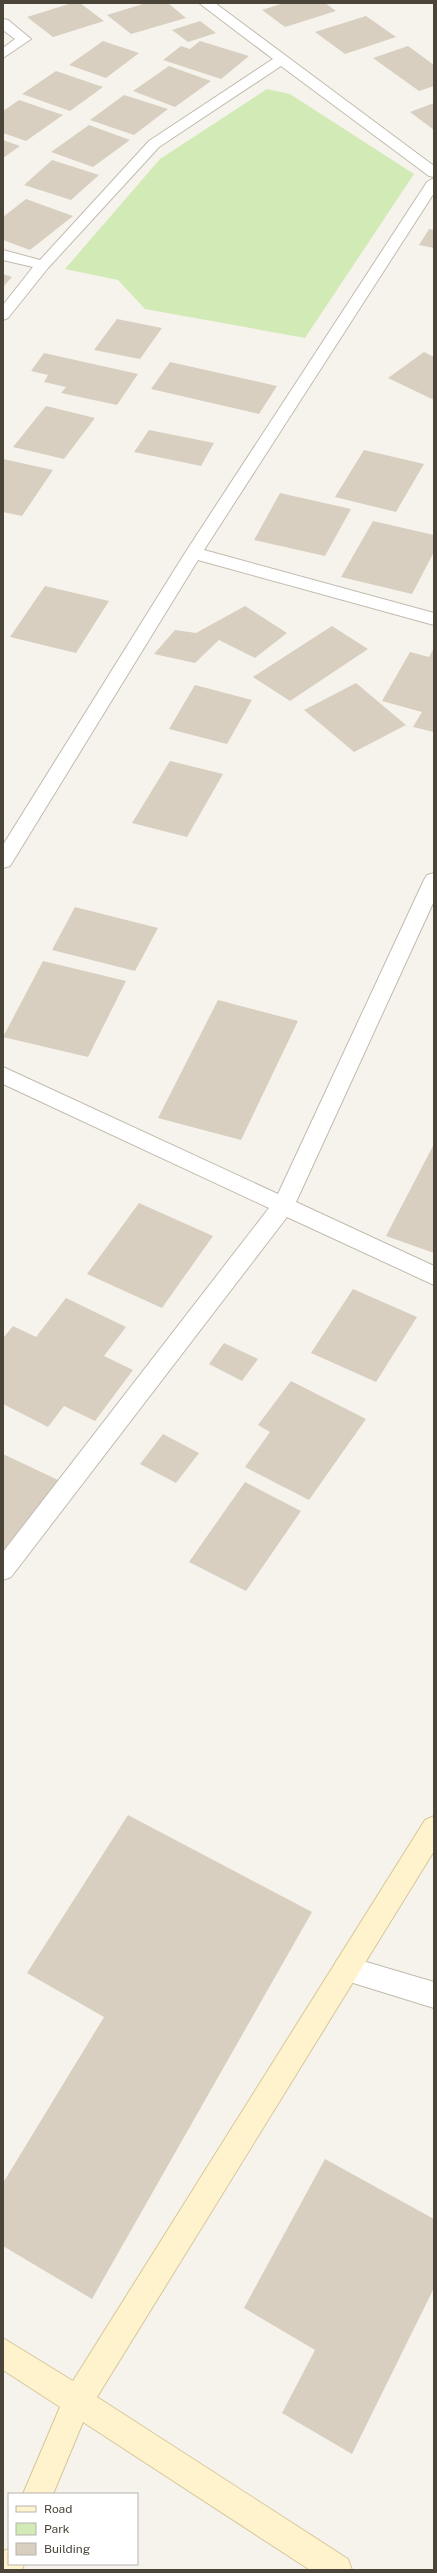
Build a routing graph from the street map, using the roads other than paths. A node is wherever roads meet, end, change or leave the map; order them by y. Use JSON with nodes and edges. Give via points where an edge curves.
{"nodes":[{"id":1,"x":206,"y":3,"type":"edge"},
{"id":2,"x":3,"y":23,"type":"edge"},
{"id":3,"x":3,"y":54,"type":"edge"},
{"id":4,"x":282,"y":60,"type":"junction"},
{"id":5,"x":434,"y":173,"type":"edge"},
{"id":6,"x":434,"y":182,"type":"edge"},
{"id":7,"x":3,"y":255,"type":"edge"},
{"id":8,"x":43,"y":265,"type":"junction"},
{"id":9,"x":3,"y":315,"type":"edge"},
{"id":10,"x":194,"y":553,"type":"junction"},
{"id":11,"x":434,"y":619,"type":"edge"},
{"id":12,"x":3,"y":861,"type":"edge"},
{"id":13,"x":434,"y":880,"type":"edge"},
{"id":14,"x":3,"y":1075,"type":"edge"},
{"id":15,"x":283,"y":1206,"type":"junction"},
{"id":16,"x":434,"y":1276,"type":"edge"},
{"id":17,"x":3,"y":1570,"type":"edge"},
{"id":18,"x":434,"y":1828,"type":"edge"},
{"id":19,"x":346,"y":1969,"type":"junction"},
{"id":20,"x":434,"y":1995,"type":"edge"},
{"id":21,"x":3,"y":2353,"type":"edge"},
{"id":22,"x":77,"y":2401,"type":"junction"},
{"id":23,"x":38,"y":2493,"type":"edge"},
{"id":24,"x":337,"y":2570,"type":"edge"}],
"edges":[{"from":1,"to":4,"type":"street"},
{"from":2,"to":3,"type":"street","via":[[24,39]]},
{"from":4,"to":5,"type":"street"},
{"from":4,"to":8,"type":"street","via":[[154,144]]},
{"from":6,"to":10,"type":"street"},
{"from":7,"to":8,"type":"street"},
{"from":8,"to":9,"type":"street"},
{"from":10,"to":11,"type":"street"},
{"from":10,"to":12,"type":"street"},
{"from":13,"to":15,"type":"street"},
{"from":14,"to":15,"type":"street"},
{"from":15,"to":16,"type":"street"},
{"from":15,"to":17,"type":"street"},
{"from":18,"to":19,"type":"street"},
{"from":19,"to":20,"type":"street"},
{"from":19,"to":22,"type":"street"},
{"from":21,"to":22,"type":"street"},
{"from":22,"to":23,"type":"street"},
{"from":22,"to":24,"type":"street"}]}
